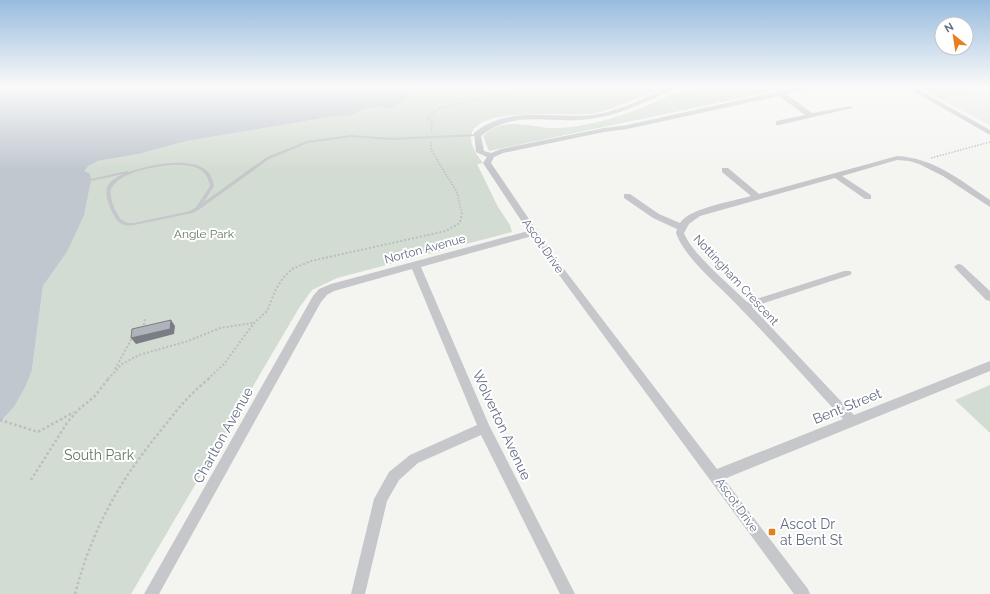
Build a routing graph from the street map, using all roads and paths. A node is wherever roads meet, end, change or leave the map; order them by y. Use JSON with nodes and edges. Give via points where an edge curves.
{"nodes":[{"id":1,"x":430,"y":115,"type":"edge"},
{"id":2,"x":602,"y":115,"type":"edge"},
{"id":3,"x":684,"y":115,"type":"edge"},
{"id":4,"x":817,"y":115,"type":"edge"},
{"id":5,"x":958,"y":115,"type":"edge"},
{"id":6,"x":811,"y":116,"type":"joint"},
{"id":7,"x":779,"y":123,"type":"dead end"},
{"id":8,"x":990,"y":133,"type":"edge"},
{"id":9,"x":477,"y":135,"type":"junction"},
{"id":10,"x":431,"y":137,"type":"junction"},
{"id":11,"x":990,"y":142,"type":"edge"},
{"id":12,"x":491,"y":156,"type":"junction"},
{"id":13,"x":915,"y":157,"type":"junction"},
{"id":14,"x":136,"y":170,"type":"junction"},
{"id":15,"x":726,"y":170,"type":"dead end"},
{"id":16,"x":836,"y":175,"type":"junction"},
{"id":17,"x":91,"y":180,"type":"dead end"},
{"id":18,"x":212,"y":186,"type":"junction"},
{"id":19,"x":226,"y":188,"type":"junction"},
{"id":20,"x":627,"y":196,"type":"dead end"},
{"id":21,"x":758,"y":198,"type":"junction"},
{"id":22,"x":868,"y":198,"type":"dead end"},
{"id":23,"x":990,"y":204,"type":"edge"},
{"id":24,"x":198,"y":208,"type":"junction"},
{"id":25,"x":682,"y":227,"type":"junction"},
{"id":26,"x":534,"y":233,"type":"junction"},
{"id":27,"x":415,"y":265,"type":"junction"},
{"id":28,"x":959,"y":267,"type":"dead end"},
{"id":29,"x":847,"y":273,"type":"dead end"},
{"id":30,"x":323,"y":292,"type":"joint"},
{"id":31,"x":990,"y":297,"type":"edge"},
{"id":32,"x":745,"y":306,"type":"junction"},
{"id":33,"x":145,"y":319,"type":"dead end"},
{"id":34,"x":254,"y":323,"type":"junction"},
{"id":35,"x":143,"y":333,"type":"edge"},
{"id":36,"x":136,"y":334,"type":"edge"},
{"id":37,"x":990,"y":366,"type":"edge"},
{"id":38,"x":115,"y":370,"type":"junction"},
{"id":39,"x":78,"y":410,"type":"junction"},
{"id":40,"x":0,"y":420,"type":"edge"},
{"id":41,"x":850,"y":420,"type":"junction"},
{"id":42,"x":484,"y":428,"type":"junction"},
{"id":43,"x":715,"y":476,"type":"junction"},
{"id":44,"x":31,"y":480,"type":"dead end"},
{"id":45,"x":75,"y":594,"type":"edge"},
{"id":46,"x":151,"y":594,"type":"edge"},
{"id":47,"x":358,"y":594,"type":"edge"},
{"id":48,"x":568,"y":594,"type":"edge"},
{"id":49,"x":803,"y":594,"type":"edge"}],
"edges":[{"from":1,"to":10,"type":"path","via":[[428,117],[432,123]]},
{"from":2,"to":9,"type":"street","via":[[567,119],[506,119],[484,127]]},
{"from":3,"to":12,"type":"street","via":[[508,150]]},
{"from":4,"to":6,"type":"street"},
{"from":5,"to":8,"type":"street"},
{"from":6,"to":7,"type":"street"},
{"from":9,"to":10,"type":"lane"},
{"from":9,"to":12,"type":"street","via":[[480,152]]},
{"from":10,"to":19,"type":"lane","via":[[391,139],[351,136],[307,142],[268,158]]},
{"from":10,"to":34,"type":"path","via":[[431,150],[459,196],[462,209],[462,219],[459,223],[443,232],[296,265],[276,290],[267,313]]},
{"from":11,"to":13,"type":"path"},
{"from":12,"to":26,"type":"street","name":"Ascot Drive","via":[[487,163]]},
{"from":13,"to":16,"type":"street","name":"Nottingham Crescent","via":[[889,159]]},
{"from":13,"to":23,"type":"street","name":"Nottingham Crescent"},
{"from":14,"to":17,"type":"lane"},
{"from":14,"to":18,"type":"lane","via":[[182,163],[196,166],[205,172]]},
{"from":14,"to":24,"type":"lane","via":[[118,178],[110,186],[108,195],[118,220],[134,224],[184,214]]},
{"from":15,"to":21,"type":"street"},
{"from":16,"to":21,"type":"street","name":"Nottingham Crescent"},
{"from":16,"to":22,"type":"street"},
{"from":18,"to":19,"type":"lane","via":[[217,189]]},
{"from":18,"to":24,"type":"lane"},
{"from":19,"to":24,"type":"lane"},
{"from":20,"to":25,"type":"street","via":[[656,216]]},
{"from":21,"to":25,"type":"street","name":"Nottingham Crescent","via":[[697,214]]},
{"from":25,"to":32,"type":"street","name":"Nottingham Crescent","via":[[682,239],[686,247]]},
{"from":26,"to":27,"type":"street","name":"Norton Avenue"},
{"from":26,"to":43,"type":"street","name":"Ascot Drive"},
{"from":27,"to":30,"type":"street","name":"Norton Avenue"},
{"from":27,"to":42,"type":"street","name":"Wolverton Avenue"},
{"from":28,"to":31,"type":"street"},
{"from":29,"to":32,"type":"street"},
{"from":30,"to":46,"type":"street","name":"Charlton Avenue"},
{"from":32,"to":41,"type":"street","name":"Nottingham Crescent"},
{"from":33,"to":35,"type":"path"},
{"from":34,"to":38,"type":"path","via":[[220,328],[188,341],[139,355]]},
{"from":34,"to":45,"type":"path","via":[[223,365],[196,390],[137,458],[98,524],[80,571]]},
{"from":36,"to":38,"type":"path","via":[[129,339]]},
{"from":37,"to":41,"type":"street","name":"Bent Street"},
{"from":38,"to":39,"type":"path","via":[[94,397]]},
{"from":39,"to":40,"type":"path","via":[[38,432]]},
{"from":39,"to":44,"type":"path","via":[[67,422]]},
{"from":41,"to":43,"type":"street","name":"Bent Street"},
{"from":42,"to":47,"type":"street","via":[[414,459],[394,476],[381,499]]},
{"from":42,"to":48,"type":"street","name":"Wolverton Avenue"},
{"from":43,"to":49,"type":"street","name":"Ascot Drive"}]}
